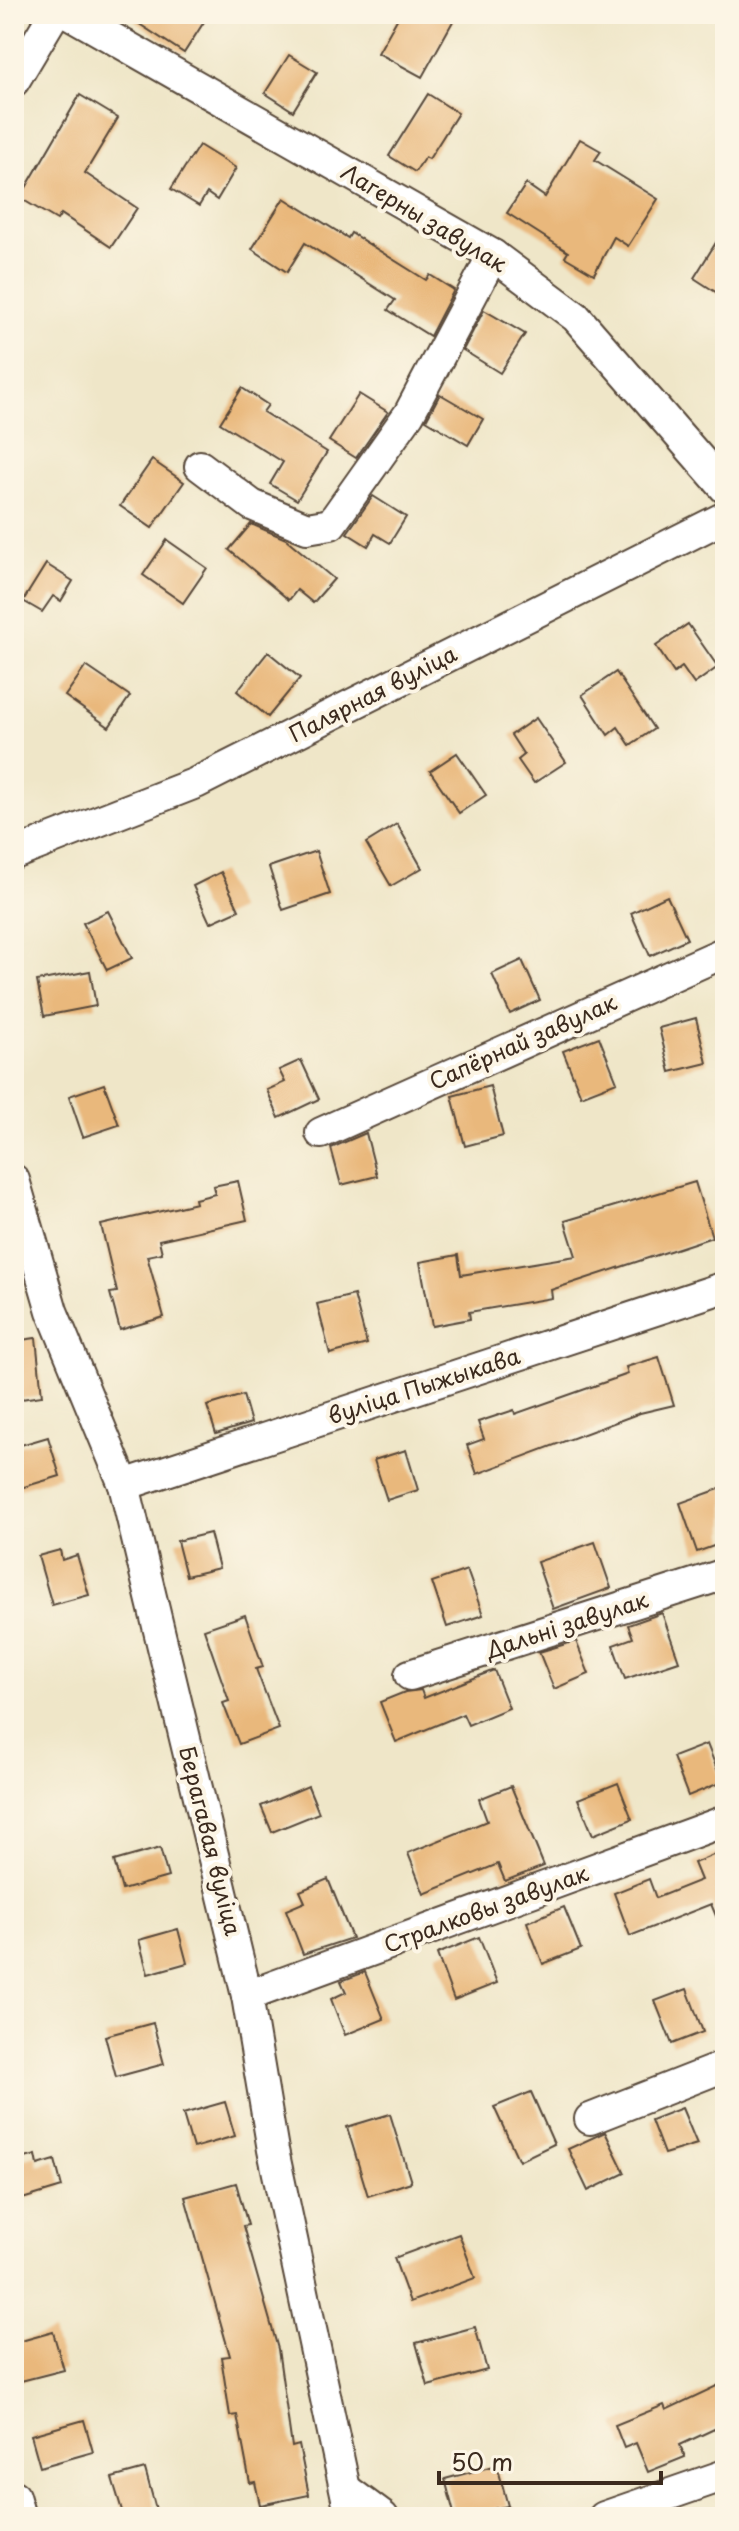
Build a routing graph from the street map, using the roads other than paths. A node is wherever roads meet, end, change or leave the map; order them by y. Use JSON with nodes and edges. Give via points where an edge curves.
{"nodes":[{"id":1,"x":54,"y":14,"type":"edge"},
{"id":2,"x":70,"y":14,"type":"edge"},
{"id":3,"x":14,"y":81,"type":"edge"},
{"id":4,"x":493,"y":255,"type":"junction"},
{"id":5,"x":200,"y":466,"type":"dead end"},
{"id":6,"x":725,"y":488,"type":"edge"},
{"id":7,"x":725,"y":517,"type":"edge"},
{"id":8,"x":14,"y":854,"type":"edge"},
{"id":9,"x":725,"y":952,"type":"edge"},
{"id":10,"x":321,"y":1133,"type":"dead end"},
{"id":11,"x":14,"y":1180,"type":"edge"},
{"id":12,"x":725,"y":1287,"type":"edge"},
{"id":13,"x":124,"y":1485,"type":"junction"},
{"id":14,"x":725,"y":1574,"type":"edge"},
{"id":15,"x":410,"y":1675,"type":"dead end"},
{"id":16,"x":725,"y":1821,"type":"edge"},
{"id":17,"x":247,"y":1996,"type":"junction"},
{"id":18,"x":725,"y":2066,"type":"edge"},
{"id":19,"x":590,"y":2119,"type":"dead end"},
{"id":20,"x":725,"y":2475,"type":"edge"},
{"id":21,"x":14,"y":2496,"type":"edge"},
{"id":22,"x":350,"y":2504,"type":"edge"},
{"id":23,"x":20,"y":2517,"type":"edge"},
{"id":24,"x":383,"y":2517,"type":"edge"},
{"id":25,"x":604,"y":2517,"type":"edge"}],
"edges":[{"from":1,"to":3,"type":"street"},
{"from":2,"to":4,"type":"street","name":"Лагерны завулак"},
{"from":4,"to":5,"type":"street","via":[[409,414],[331,524],[307,528],[252,505]]},
{"from":4,"to":6,"type":"street","name":"Лагерны завулак","via":[[576,317]]},
{"from":7,"to":8,"type":"street","name":"Палярная вуліца","via":[[196,783]]},
{"from":9,"to":10,"type":"street","name":"Сапёрнай завулак"},
{"from":11,"to":13,"type":"street","name":"Берагавая вуліца","via":[[52,1311]]},
{"from":12,"to":13,"type":"street","name":"вуліца Пыжыкава"},
{"from":13,"to":17,"type":"street","name":"Берагавая вуліца"},
{"from":14,"to":15,"type":"street","name":"Дальні завулак"},
{"from":16,"to":17,"type":"street","name":"Стралковы завулак"},
{"from":17,"to":22,"type":"street","name":"Берагавая вуліца","via":[[273,2150]]},
{"from":18,"to":19,"type":"street"},
{"from":20,"to":25,"type":"street"},
{"from":21,"to":23,"type":"street"},
{"from":22,"to":24,"type":"street"}]}
